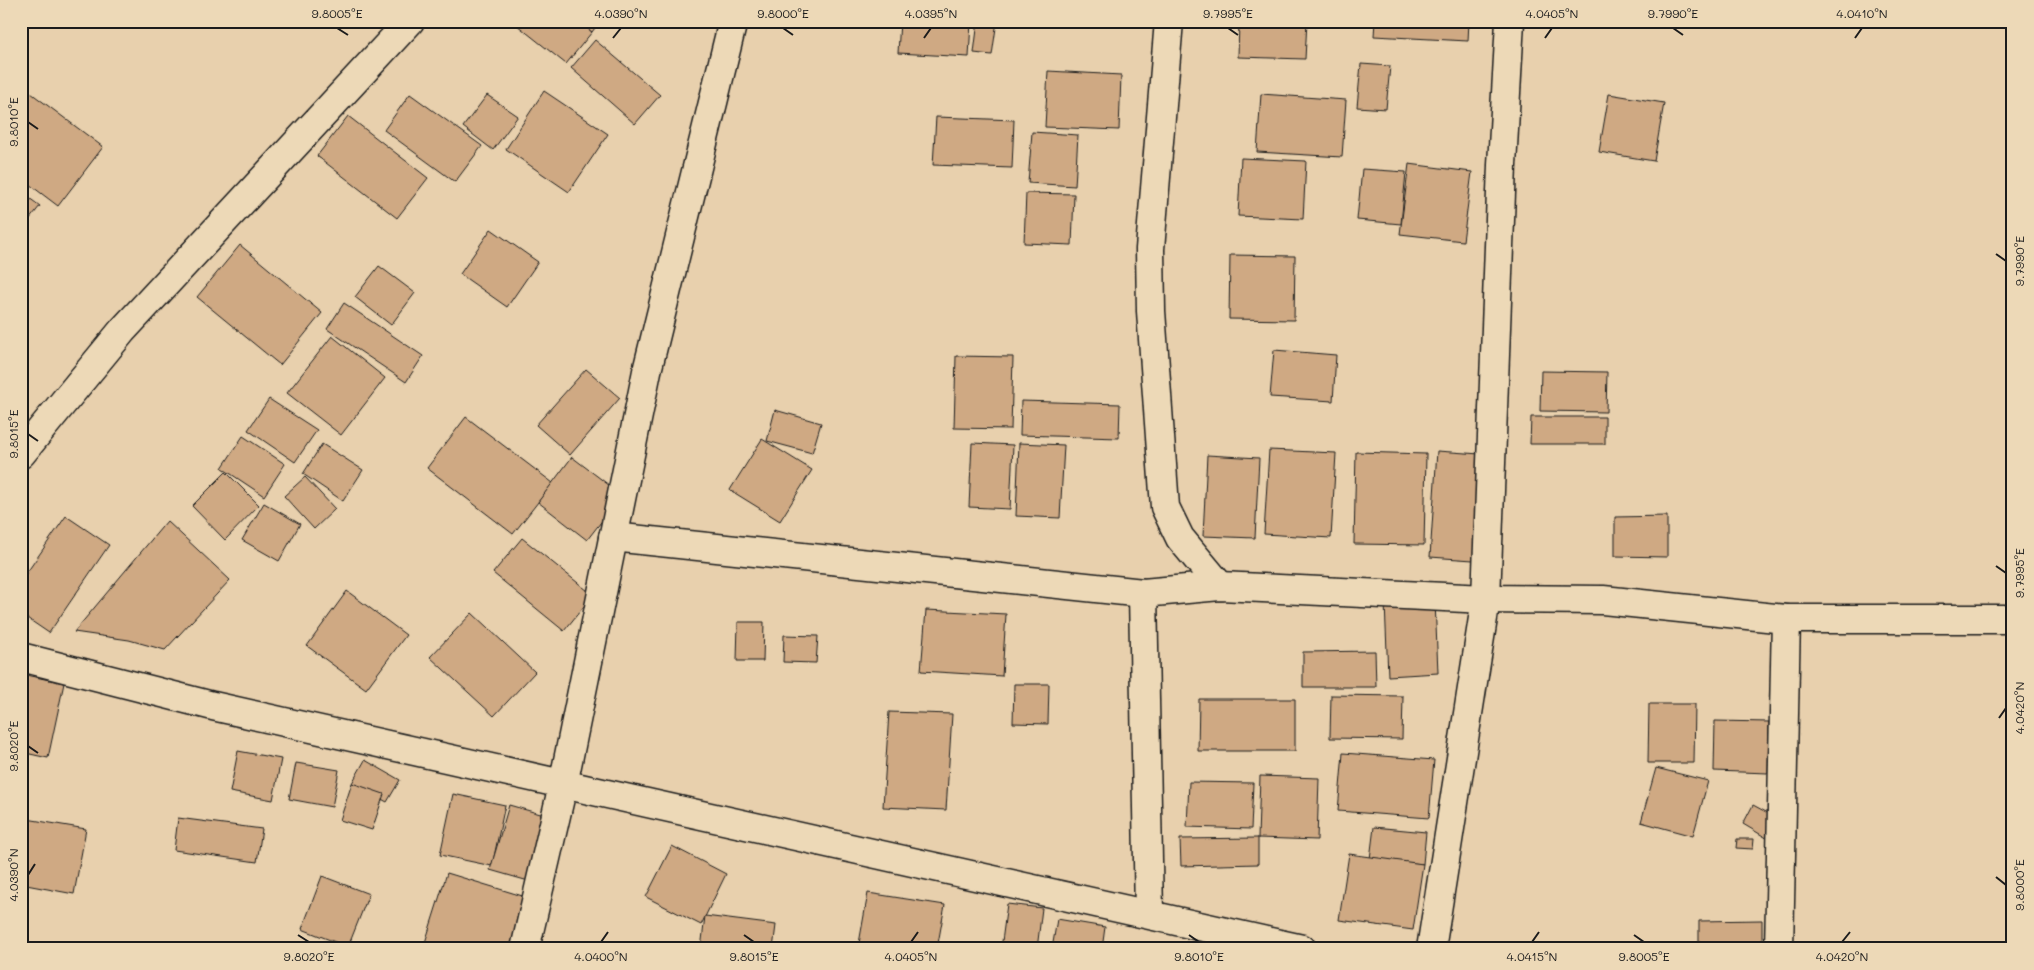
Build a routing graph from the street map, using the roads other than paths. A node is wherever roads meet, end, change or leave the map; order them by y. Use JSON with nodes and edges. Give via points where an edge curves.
{"nodes":[{"id":1,"x":410,"y":21,"type":"edge"},
{"id":2,"x":733,"y":21,"type":"edge"},
{"id":3,"x":1169,"y":21,"type":"edge"},
{"id":4,"x":1510,"y":21,"type":"edge"},
{"id":5,"x":21,"y":454,"type":"edge"},
{"id":6,"x":613,"y":537,"type":"junction"},
{"id":7,"x":1220,"y":586,"type":"junction"},
{"id":8,"x":1143,"y":593,"type":"junction"},
{"id":9,"x":1486,"y":599,"type":"junction"},
{"id":10,"x":1786,"y":619,"type":"junction"},
{"id":11,"x":2013,"y":619,"type":"edge"},
{"id":12,"x":21,"y":657,"type":"edge"},
{"id":13,"x":563,"y":785,"type":"junction"},
{"id":14,"x":1149,"y":914,"type":"junction"},
{"id":15,"x":525,"y":949,"type":"edge"},
{"id":16,"x":1302,"y":949,"type":"edge"},
{"id":17,"x":1432,"y":949,"type":"edge"},
{"id":18,"x":1779,"y":949,"type":"edge"}],
"edges":[{"from":1,"to":5,"type":"street","via":[[122,331]]},
{"from":2,"to":6,"type":"street","via":[[647,371]]},
{"from":3,"to":7,"type":"street","via":[[1150,249],[1151,311],[1165,507],[1180,538]]},
{"from":4,"to":9,"type":"street"},
{"from":6,"to":8,"type":"street"},
{"from":6,"to":13,"type":"street"},
{"from":7,"to":8,"type":"street"},
{"from":7,"to":9,"type":"street"},
{"from":8,"to":14,"type":"street"},
{"from":9,"to":10,"type":"street","via":[[1603,600]]},
{"from":9,"to":17,"type":"street"},
{"from":10,"to":11,"type":"street"},
{"from":10,"to":18,"type":"street"},
{"from":12,"to":13,"type":"street","via":[[213,706]]},
{"from":13,"to":14,"type":"street"},
{"from":13,"to":15,"type":"street"},
{"from":14,"to":16,"type":"street"}]}
